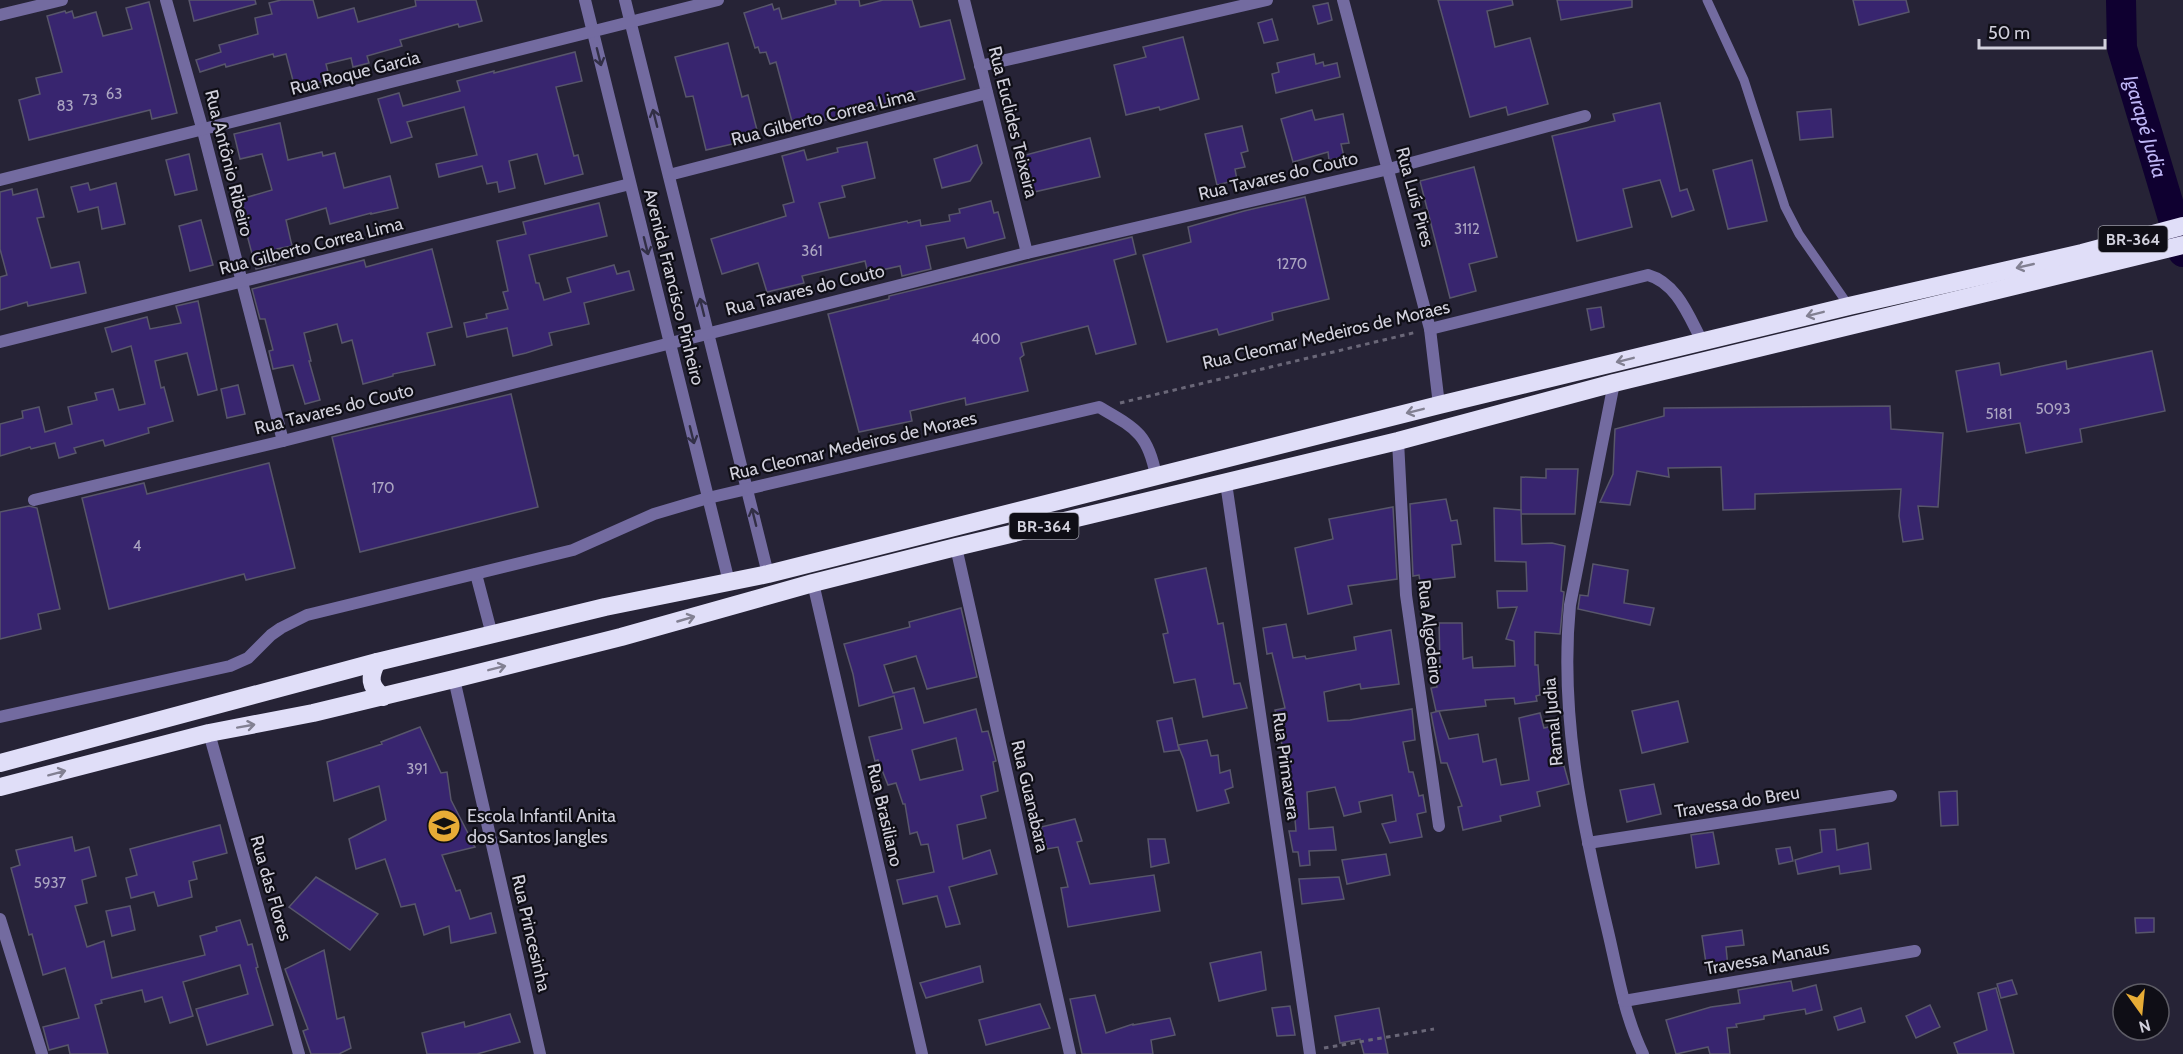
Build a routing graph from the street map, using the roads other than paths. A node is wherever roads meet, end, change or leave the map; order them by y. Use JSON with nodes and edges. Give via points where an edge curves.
{"nodes":[{"id":1,"x":62,"y":0,"type":"edge"},
{"id":2,"x":166,"y":0,"type":"edge"},
{"id":3,"x":585,"y":0,"type":"edge"},
{"id":4,"x":625,"y":0,"type":"edge"},
{"id":5,"x":718,"y":0,"type":"edge"},
{"id":6,"x":964,"y":0,"type":"edge"},
{"id":7,"x":1267,"y":0,"type":"edge"},
{"id":8,"x":1343,"y":0,"type":"edge"},
{"id":9,"x":1707,"y":0,"type":"edge"},
{"id":10,"x":0,"y":15,"type":"edge"},
{"id":11,"x":631,"y":22,"type":"junction"},
{"id":12,"x":593,"y":32,"type":"junction"},
{"id":13,"x":980,"y":66,"type":"junction"},
{"id":14,"x":987,"y":93,"type":"junction"},
{"id":15,"x":1585,"y":116,"type":"dead end"},
{"id":16,"x":203,"y":130,"type":"junction"},
{"id":17,"x":1389,"y":169,"type":"junction"},
{"id":18,"x":669,"y":175,"type":"junction"},
{"id":19,"x":0,"y":180,"type":"edge"},
{"id":20,"x":630,"y":184,"type":"junction"},
{"id":21,"x":2183,"y":226,"type":"edge"},
{"id":22,"x":2183,"y":245,"type":"edge"},
{"id":23,"x":1027,"y":252,"type":"junction"},
{"id":24,"x":2086,"y":261,"type":"junction"},
{"id":25,"x":241,"y":283,"type":"junction"},
{"id":26,"x":1849,"y":306,"type":"junction"},
{"id":27,"x":1430,"y":329,"type":"junction"},
{"id":28,"x":708,"y":333,"type":"junction"},
{"id":29,"x":1702,"y":341,"type":"junction"},
{"id":30,"x":0,"y":342,"type":"edge"},
{"id":31,"x":669,"y":342,"type":"junction"},
{"id":32,"x":1614,"y":383,"type":"junction"},
{"id":33,"x":1439,"y":405,"type":"junction"},
{"id":34,"x":283,"y":441,"type":"junction"},
{"id":35,"x":1398,"y":441,"type":"junction"},
{"id":36,"x":1156,"y":476,"type":"junction"},
{"id":37,"x":1226,"y":483,"type":"junction"},
{"id":38,"x":747,"y":488,"type":"junction"},
{"id":39,"x":708,"y":498,"type":"junction"},
{"id":40,"x":34,"y":500,"type":"dead end"},
{"id":41,"x":956,"y":547,"type":"junction"},
{"id":42,"x":476,"y":574,"type":"junction"},
{"id":43,"x":768,"y":574,"type":"junction"},
{"id":44,"x":729,"y":582,"type":"junction"},
{"id":45,"x":813,"y":583,"type":"junction"},
{"id":46,"x":605,"y":607,"type":"junction"},
{"id":47,"x":492,"y":634,"type":"junction"},
{"id":48,"x":610,"y":640,"type":"junction"},
{"id":49,"x":377,"y":662,"type":"junction"},
{"id":50,"x":454,"y":679,"type":"junction"},
{"id":51,"x":383,"y":697,"type":"junction"},
{"id":52,"x":0,"y":717,"type":"edge"},
{"id":53,"x":209,"y":733,"type":"junction"},
{"id":54,"x":0,"y":760,"type":"edge"},
{"id":55,"x":0,"y":787,"type":"edge"},
{"id":56,"x":1891,"y":796,"type":"dead end"},
{"id":57,"x":1439,"y":826,"type":"dead end"},
{"id":58,"x":1588,"y":843,"type":"junction"},
{"id":59,"x":0,"y":919,"type":"edge"},
{"id":60,"x":1916,"y":951,"type":"dead end"},
{"id":61,"x":1624,"y":1001,"type":"junction"},
{"id":62,"x":1309,"y":1052,"type":"edge"},
{"id":63,"x":42,"y":1054,"type":"edge"},
{"id":64,"x":299,"y":1054,"type":"edge"},
{"id":65,"x":540,"y":1054,"type":"edge"},
{"id":66,"x":922,"y":1054,"type":"edge"},
{"id":67,"x":1070,"y":1054,"type":"edge"},
{"id":68,"x":1643,"y":1054,"type":"edge"}],
"edges":[{"from":1,"to":10,"type":"street"},
{"from":2,"to":16,"type":"street","name":"Rua Antônio Ribeiro"},
{"from":3,"to":12,"type":"street","name":"Avenida Francisco Pinheiro"},
{"from":4,"to":11,"type":"street","name":"Avenida Francisco Pinheiro"},
{"from":5,"to":11,"type":"street","name":"Rua Roque Garcia"},
{"from":6,"to":13,"type":"street","name":"Rua Euclides Teixeira"},
{"from":7,"to":13,"type":"street"},
{"from":8,"to":17,"type":"street","name":"Rua Luís Pires"},
{"from":9,"to":26,"type":"lane","via":[[1744,80],[1785,207]]},
{"from":11,"to":12,"type":"street","name":"Rua Roque Garcia"},
{"from":18,"to":11,"type":"street","name":"Avenida Francisco Pinheiro","one_way":true},
{"from":12,"to":16,"type":"street","name":"Rua Roque Garcia"},
{"from":12,"to":20,"type":"street","name":"Avenida Francisco Pinheiro","one_way":true},
{"from":13,"to":14,"type":"street","name":"Rua Euclides Teixeira"},
{"from":14,"to":18,"type":"street","name":"Rua Gilberto Correa Lima"},
{"from":14,"to":23,"type":"street","name":"Rua Euclides Teixeira"},
{"from":15,"to":17,"type":"street","name":"Rua Tavares do Couto"},
{"from":16,"to":19,"type":"street","name":"Rua Roque Garcia"},
{"from":16,"to":25,"type":"street","name":"Rua Antônio Ribeiro"},
{"from":17,"to":23,"type":"street","name":"Rua Tavares do Couto"},
{"from":17,"to":27,"type":"street","name":"Rua Luís Pires"},
{"from":28,"to":18,"type":"street","name":"Avenida Francisco Pinheiro","one_way":true},
{"from":20,"to":25,"type":"street","name":"Rua Gilberto Correa Lima"},
{"from":20,"to":31,"type":"street","name":"Avenida Francisco Pinheiro","one_way":true},
{"from":21,"to":24,"type":"highway","number":"BR-364"},
{"from":22,"to":24,"type":"highway","number":"BR-364"},
{"from":23,"to":28,"type":"street","name":"Rua Tavares do Couto"},
{"from":24,"to":26,"type":"highway","number":"BR-364","one_way":true},
{"from":24,"to":32,"type":"highway","number":"BR-364"},
{"from":25,"to":30,"type":"street","name":"Rua Gilberto Correa Lima"},
{"from":25,"to":34,"type":"street","name":"Rua Antônio Ribeiro"},
{"from":26,"to":29,"type":"highway","number":"BR-364","one_way":true},
{"from":27,"to":29,"type":"street","name":"Rua Cleomar Medeiros de Moraes","via":[[1648,275],[1658,278],[1681,301]]},
{"from":27,"to":33,"type":"street","name":"Rua Luís Pires"},
{"from":28,"to":31,"type":"street","name":"Rua Tavares do Couto"},
{"from":28,"to":38,"type":"street","name":"Avenida Francisco Pinheiro"},
{"from":29,"to":33,"type":"highway","number":"BR-364","one_way":true},
{"from":31,"to":34,"type":"street","name":"Rua Tavares do Couto"},
{"from":31,"to":39,"type":"street","name":"Avenida Francisco Pinheiro","one_way":true},
{"from":32,"to":35,"type":"highway","number":"BR-364"},
{"from":32,"to":58,"type":"street","name":"Ramal Judia","via":[[1566,639],[1569,731]]},
{"from":33,"to":36,"type":"highway","number":"BR-364","one_way":true},
{"from":34,"to":40,"type":"street","name":"Rua Tavares do Couto"},
{"from":35,"to":37,"type":"highway","number":"BR-364"},
{"from":35,"to":57,"type":"street","name":"Rua Algodeiro","via":[[1406,595]]},
{"from":36,"to":38,"type":"street","name":"Rua Cleomar Medeiros de Moraes","via":[[1145,440],[1099,407]]},
{"from":36,"to":43,"type":"highway","number":"BR-364"},
{"from":37,"to":41,"type":"highway","number":"BR-364"},
{"from":37,"to":62,"type":"street","name":"Rua Primavera"},
{"from":38,"to":39,"type":"street","name":"Rua Cleomar Medeiros de Moraes"},
{"from":43,"to":38,"type":"street","name":"Avenida Francisco Pinheiro","one_way":true},
{"from":39,"to":42,"type":"street","name":"Rua Cleomar Medeiros de Moraes","via":[[654,514],[573,550]]},
{"from":39,"to":44,"type":"street","name":"Avenida Francisco Pinheiro"},
{"from":41,"to":45,"type":"highway","number":"BR-364"},
{"from":41,"to":67,"type":"street","name":"Rua Guanabara"},
{"from":42,"to":47,"type":"street"},
{"from":42,"to":52,"type":"street","name":"Rua Cleomar Medeiros de Moraes","via":[[307,615],[280,628],[248,658],[230,666]]},
{"from":43,"to":44,"type":"highway","number":"BR-364"},
{"from":44,"to":46,"type":"highway","number":"BR-364"},
{"from":48,"to":45,"type":"highway","number":"BR-364","one_way":true},
{"from":45,"to":66,"type":"street","name":"Rua Brasiliano"},
{"from":46,"to":47,"type":"highway","number":"BR-364"},
{"from":46,"to":48,"type":"highway","via":[[616,627]]},
{"from":47,"to":49,"type":"highway","number":"BR-364"},
{"from":50,"to":48,"type":"highway","number":"BR-364","one_way":true},
{"from":49,"to":51,"type":"highway","via":[[371,679]]},
{"from":49,"to":54,"type":"highway","number":"BR-364"},
{"from":50,"to":51,"type":"highway","number":"BR-364"},
{"from":50,"to":65,"type":"street","name":"Rua Princesinha"},
{"from":53,"to":51,"type":"highway","number":"BR-364","one_way":true},
{"from":55,"to":53,"type":"highway","number":"BR-364","one_way":true},
{"from":53,"to":64,"type":"street","name":"Rua das Flores"},
{"from":56,"to":58,"type":"street","name":"Travessa do Breu"},
{"from":58,"to":61,"type":"street","name":"Ramal Judia"},
{"from":59,"to":63,"type":"street"},
{"from":60,"to":61,"type":"street","name":"Travessa Manaus"},
{"from":61,"to":68,"type":"street","name":"Ramal Judia"}]}
